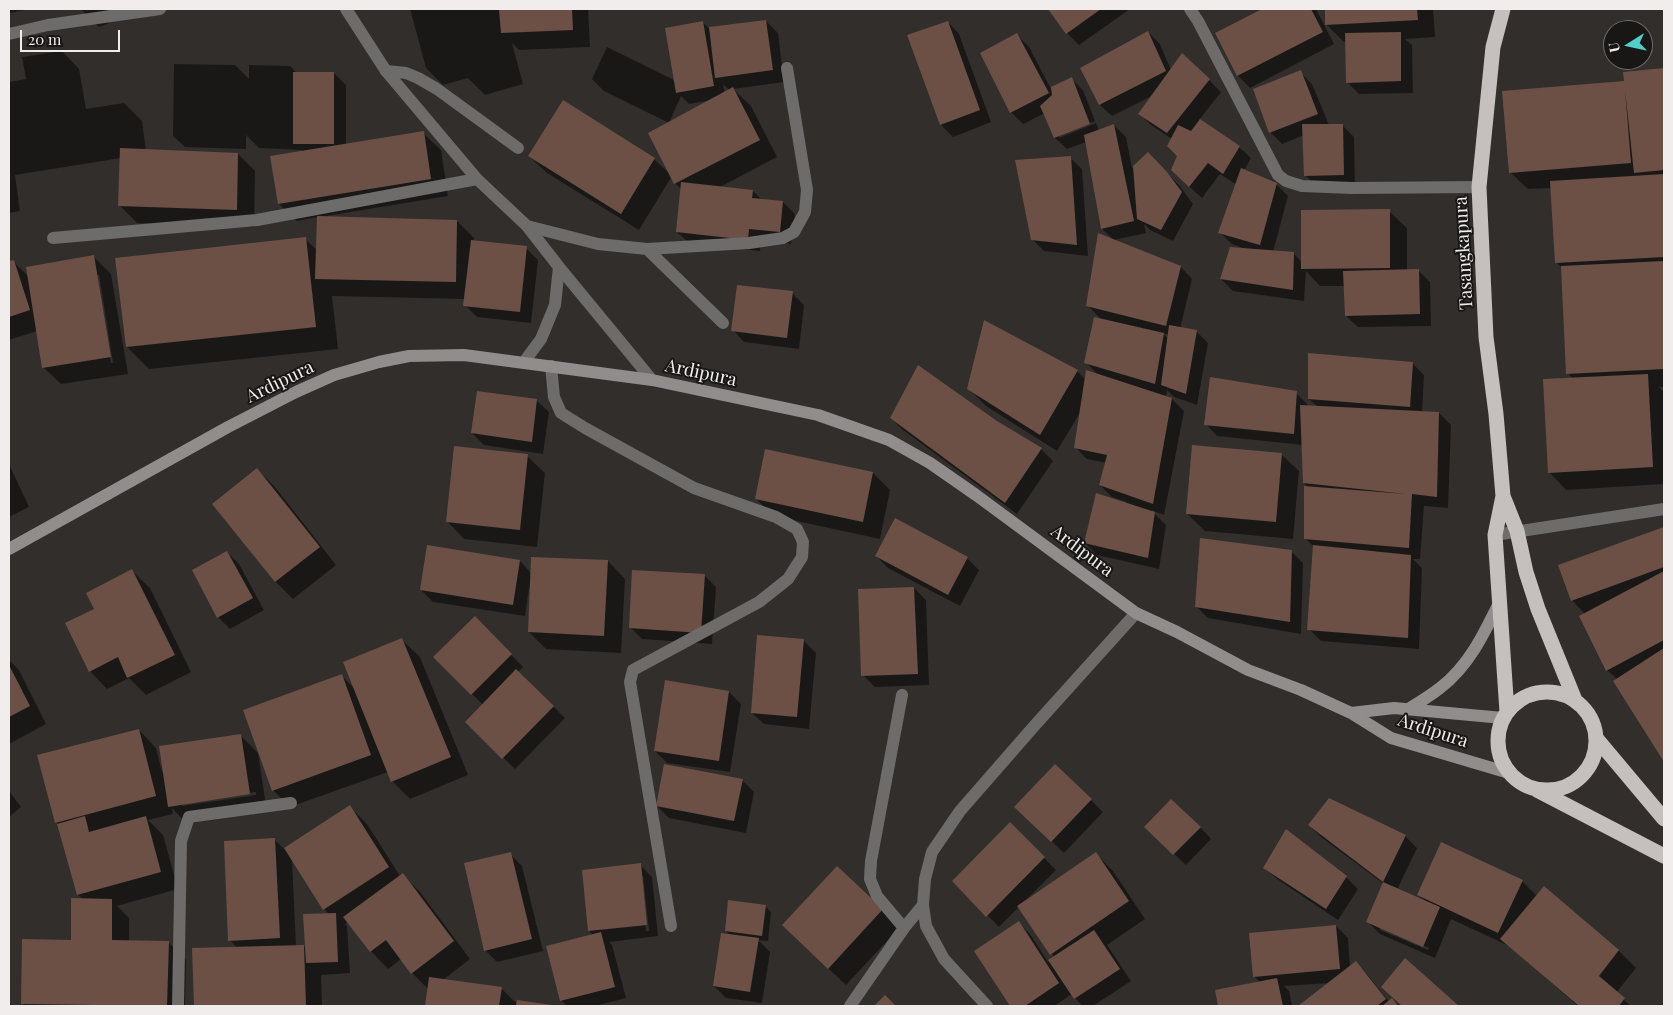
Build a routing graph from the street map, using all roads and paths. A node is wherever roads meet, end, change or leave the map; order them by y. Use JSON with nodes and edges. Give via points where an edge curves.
{"nodes":[{"id":1,"x":160,"y":9,"type":"edge"},
{"id":2,"x":346,"y":9,"type":"edge"},
{"id":3,"x":1190,"y":9,"type":"edge"},
{"id":4,"x":1502,"y":9,"type":"edge"},
{"id":5,"x":9,"y":34,"type":"edge"},
{"id":6,"x":787,"y":68,"type":"dead end"},
{"id":7,"x":386,"y":71,"type":"junction"},
{"id":8,"x":518,"y":148,"type":"dead end"},
{"id":9,"x":477,"y":179,"type":"junction"},
{"id":10,"x":1479,"y":187,"type":"junction"},
{"id":11,"x":527,"y":226,"type":"junction"},
{"id":12,"x":53,"y":238,"type":"dead end"},
{"id":13,"x":648,"y":249,"type":"junction"},
{"id":14,"x":559,"y":267,"type":"junction"},
{"id":15,"x":723,"y":323,"type":"dead end"},
{"id":16,"x":524,"y":362,"type":"junction"},
{"id":17,"x":551,"y":366,"type":"junction"},
{"id":18,"x":652,"y":380,"type":"junction"},
{"id":19,"x":1503,"y":496,"type":"junction"},
{"id":20,"x":1664,"y":509,"type":"edge"},
{"id":21,"x":1517,"y":531,"type":"junction"},
{"id":22,"x":1495,"y":535,"type":"junction"},
{"id":23,"x":9,"y":549,"type":"edge"},
{"id":24,"x":1500,"y":601,"type":"junction"},
{"id":25,"x":1136,"y":613,"type":"junction"},
{"id":26,"x":902,"y":695,"type":"dead end"},
{"id":27,"x":1575,"y":700,"type":"junction"},
{"id":28,"x":1407,"y":710,"type":"junction"},
{"id":29,"x":1351,"y":713,"type":"junction"},
{"id":30,"x":1505,"y":715,"type":"junction"},
{"id":31,"x":1596,"y":738,"type":"junction"},
{"id":32,"x":1509,"y":773,"type":"junction"},
{"id":33,"x":1533,"y":788,"type":"junction"},
{"id":34,"x":290,"y":803,"type":"dead end"},
{"id":35,"x":1664,"y":819,"type":"edge"},
{"id":36,"x":1664,"y":856,"type":"edge"},
{"id":37,"x":923,"y":905,"type":"junction"},
{"id":38,"x":671,"y":926,"type":"dead end"},
{"id":39,"x":904,"y":928,"type":"junction"},
{"id":40,"x":178,"y":1006,"type":"edge"},
{"id":41,"x":850,"y":1006,"type":"edge"},
{"id":42,"x":987,"y":1006,"type":"edge"}],
"edges":[{"from":1,"to":5,"type":"street","via":[[48,25]]},
{"from":2,"to":7,"type":"street"},
{"from":3,"to":10,"type":"street","via":[[1278,175],[1286,181],[1302,186],[1352,188]]},
{"from":4,"to":10,"type":"highway","name":"Tasangkapura","via":[[1493,47]]},
{"from":6,"to":13,"type":"street","via":[[808,190],[804,212],[794,232],[783,238],[749,243]]},
{"from":7,"to":8,"type":"street","via":[[418,78]]},
{"from":7,"to":9,"type":"street"},
{"from":9,"to":11,"type":"street"},
{"from":9,"to":12,"type":"street","via":[[257,220]]},
{"from":10,"to":19,"type":"highway","name":"Tasangkapura","via":[[1486,336]]},
{"from":11,"to":13,"type":"street","via":[[598,244]]},
{"from":11,"to":14,"type":"street"},
{"from":13,"to":15,"type":"street"},
{"from":14,"to":16,"type":"street","via":[[555,304],[541,339]]},
{"from":14,"to":18,"type":"street"},
{"from":16,"to":17,"type":"street","name":"Ardipura"},
{"from":16,"to":23,"type":"street","name":"Ardipura","via":[[464,355],[409,356],[334,375],[228,427]]},
{"from":17,"to":18,"type":"street","name":"Ardipura"},
{"from":17,"to":38,"type":"street","via":[[554,397],[561,413],[694,488],[776,517],[797,529],[804,542],[802,557],[788,579],[759,602],[633,670],[630,682]]},
{"from":18,"to":25,"type":"street","name":"Ardipura","via":[[818,415],[889,440],[976,495]]},
{"from":19,"to":21,"type":"highway","name":"Tasangkapura"},
{"from":19,"to":22,"type":"highway","name":"Tasangkapura"},
{"from":20,"to":21,"type":"street"},
{"from":21,"to":22,"type":"street"},
{"from":21,"to":27,"type":"highway","name":"Tasangkapura","via":[[1538,609]]},
{"from":22,"to":24,"type":"highway","name":"Tasangkapura"},
{"from":24,"to":28,"type":"street","via":[[1464,665],[1441,688]]},
{"from":24,"to":30,"type":"highway","name":"Tasangkapura"},
{"from":25,"to":29,"type":"street","name":"Ardipura","via":[[1248,670]]},
{"from":25,"to":37,"type":"street","via":[[960,811],[932,852]]},
{"from":26,"to":39,"type":"street","via":[[870,879],[877,896]]},
{"from":27,"to":30,"type":"highway","via":[[1546,691],[1531,694],[1518,701]]},
{"from":27,"to":31,"type":"highway","via":[[1585,710]]},
{"from":28,"to":29,"type":"street","name":"Ardipura","via":[[1394,708]]},
{"from":28,"to":30,"type":"street","name":"Ardipura"},
{"from":29,"to":32,"type":"street","name":"Ardipura","via":[[1391,738]]},
{"from":30,"to":32,"type":"highway","via":[[1498,731],[1498,746]]},
{"from":31,"to":33,"type":"highway","via":[[1588,767],[1577,779],[1564,787],[1549,790]]},
{"from":31,"to":35,"type":"highway"},
{"from":32,"to":33,"type":"highway"},
{"from":33,"to":36,"type":"highway"},
{"from":34,"to":40,"type":"street","via":[[189,817],[180,841]]},
{"from":37,"to":39,"type":"street"},
{"from":37,"to":42,"type":"street","via":[[926,926],[944,959]]},
{"from":39,"to":41,"type":"street"}]}
